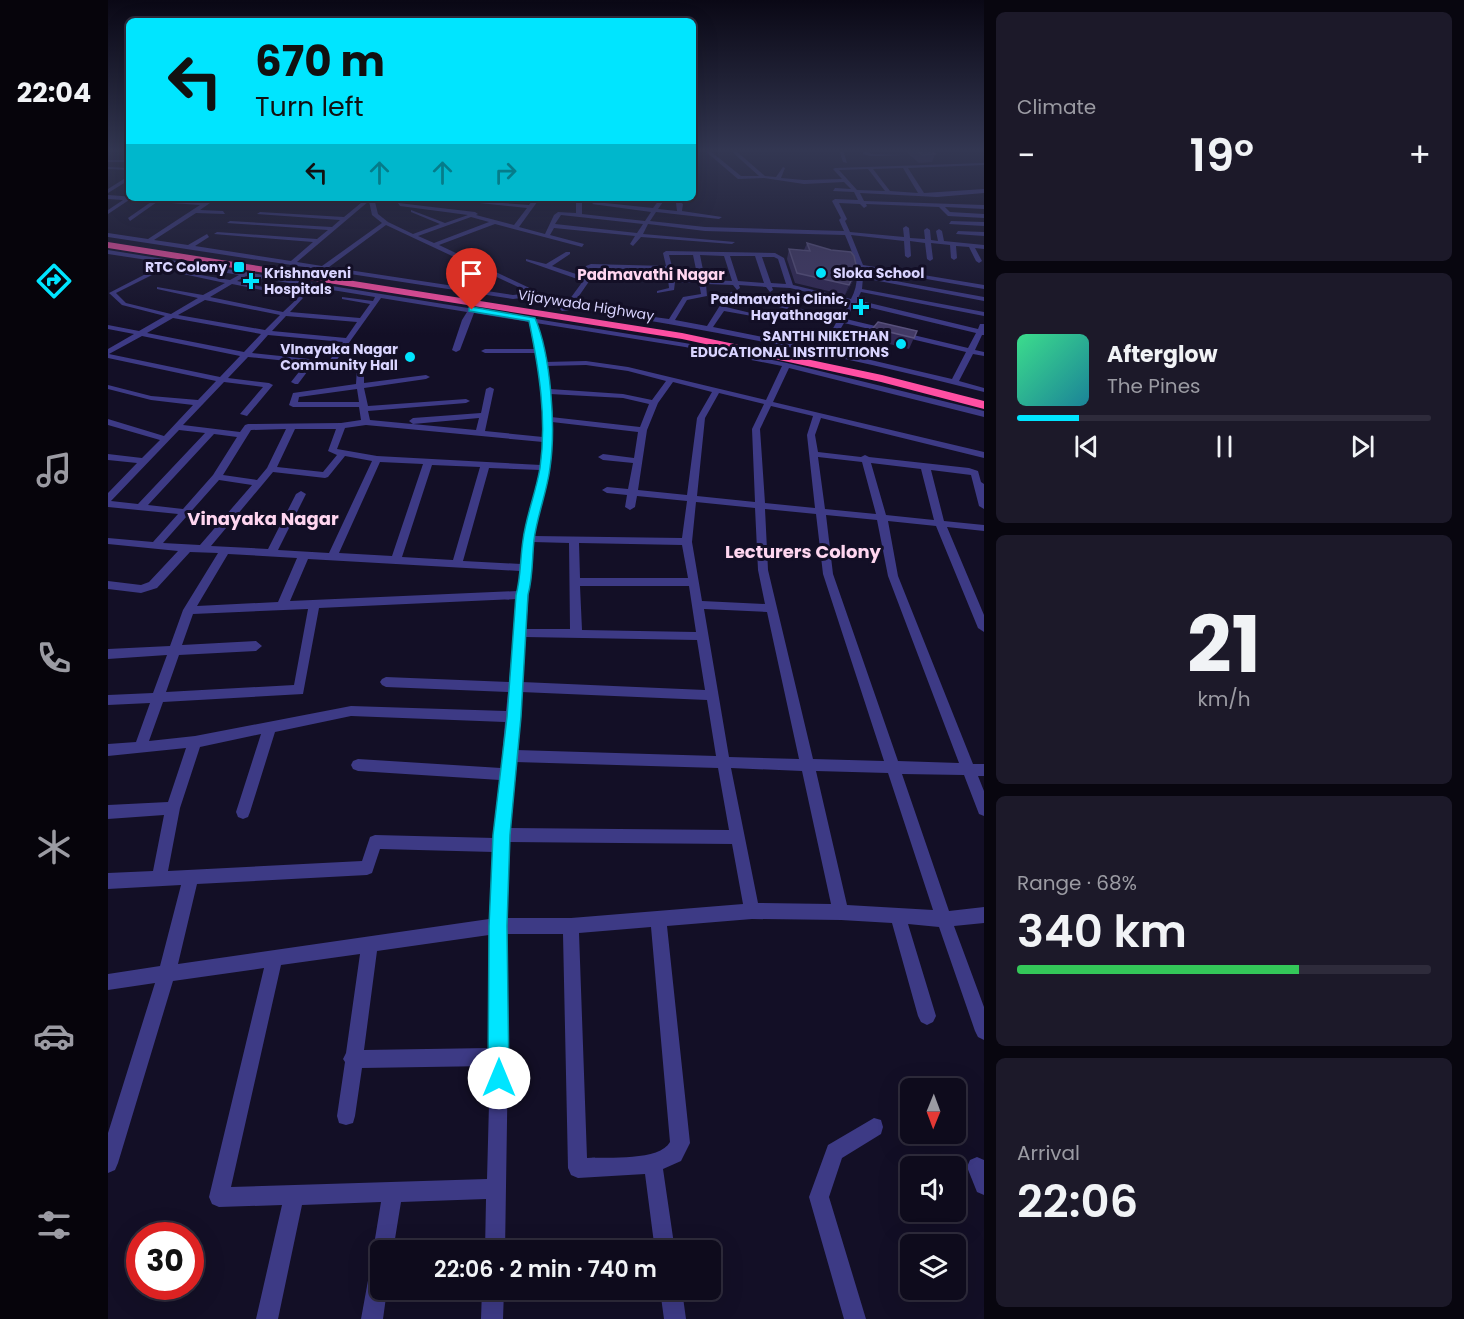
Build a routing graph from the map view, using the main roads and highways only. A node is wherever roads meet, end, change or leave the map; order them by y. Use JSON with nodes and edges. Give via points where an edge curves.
{"nodes":[{"id":1,"x":108,"y":237,"type":"edge"},
{"id":2,"x":108,"y":245,"type":"edge"},
{"id":3,"x":984,"y":396,"type":"edge"},
{"id":4,"x":984,"y":405,"type":"edge"}],
"edges":[{"from":1,"to":3,"type":"highway","name":"Vijaywada Highway","via":[[565,308],[761,344]]},
{"from":2,"to":4,"type":"highway","name":"Vijaywada Highway","via":[[694,338]]}]}
